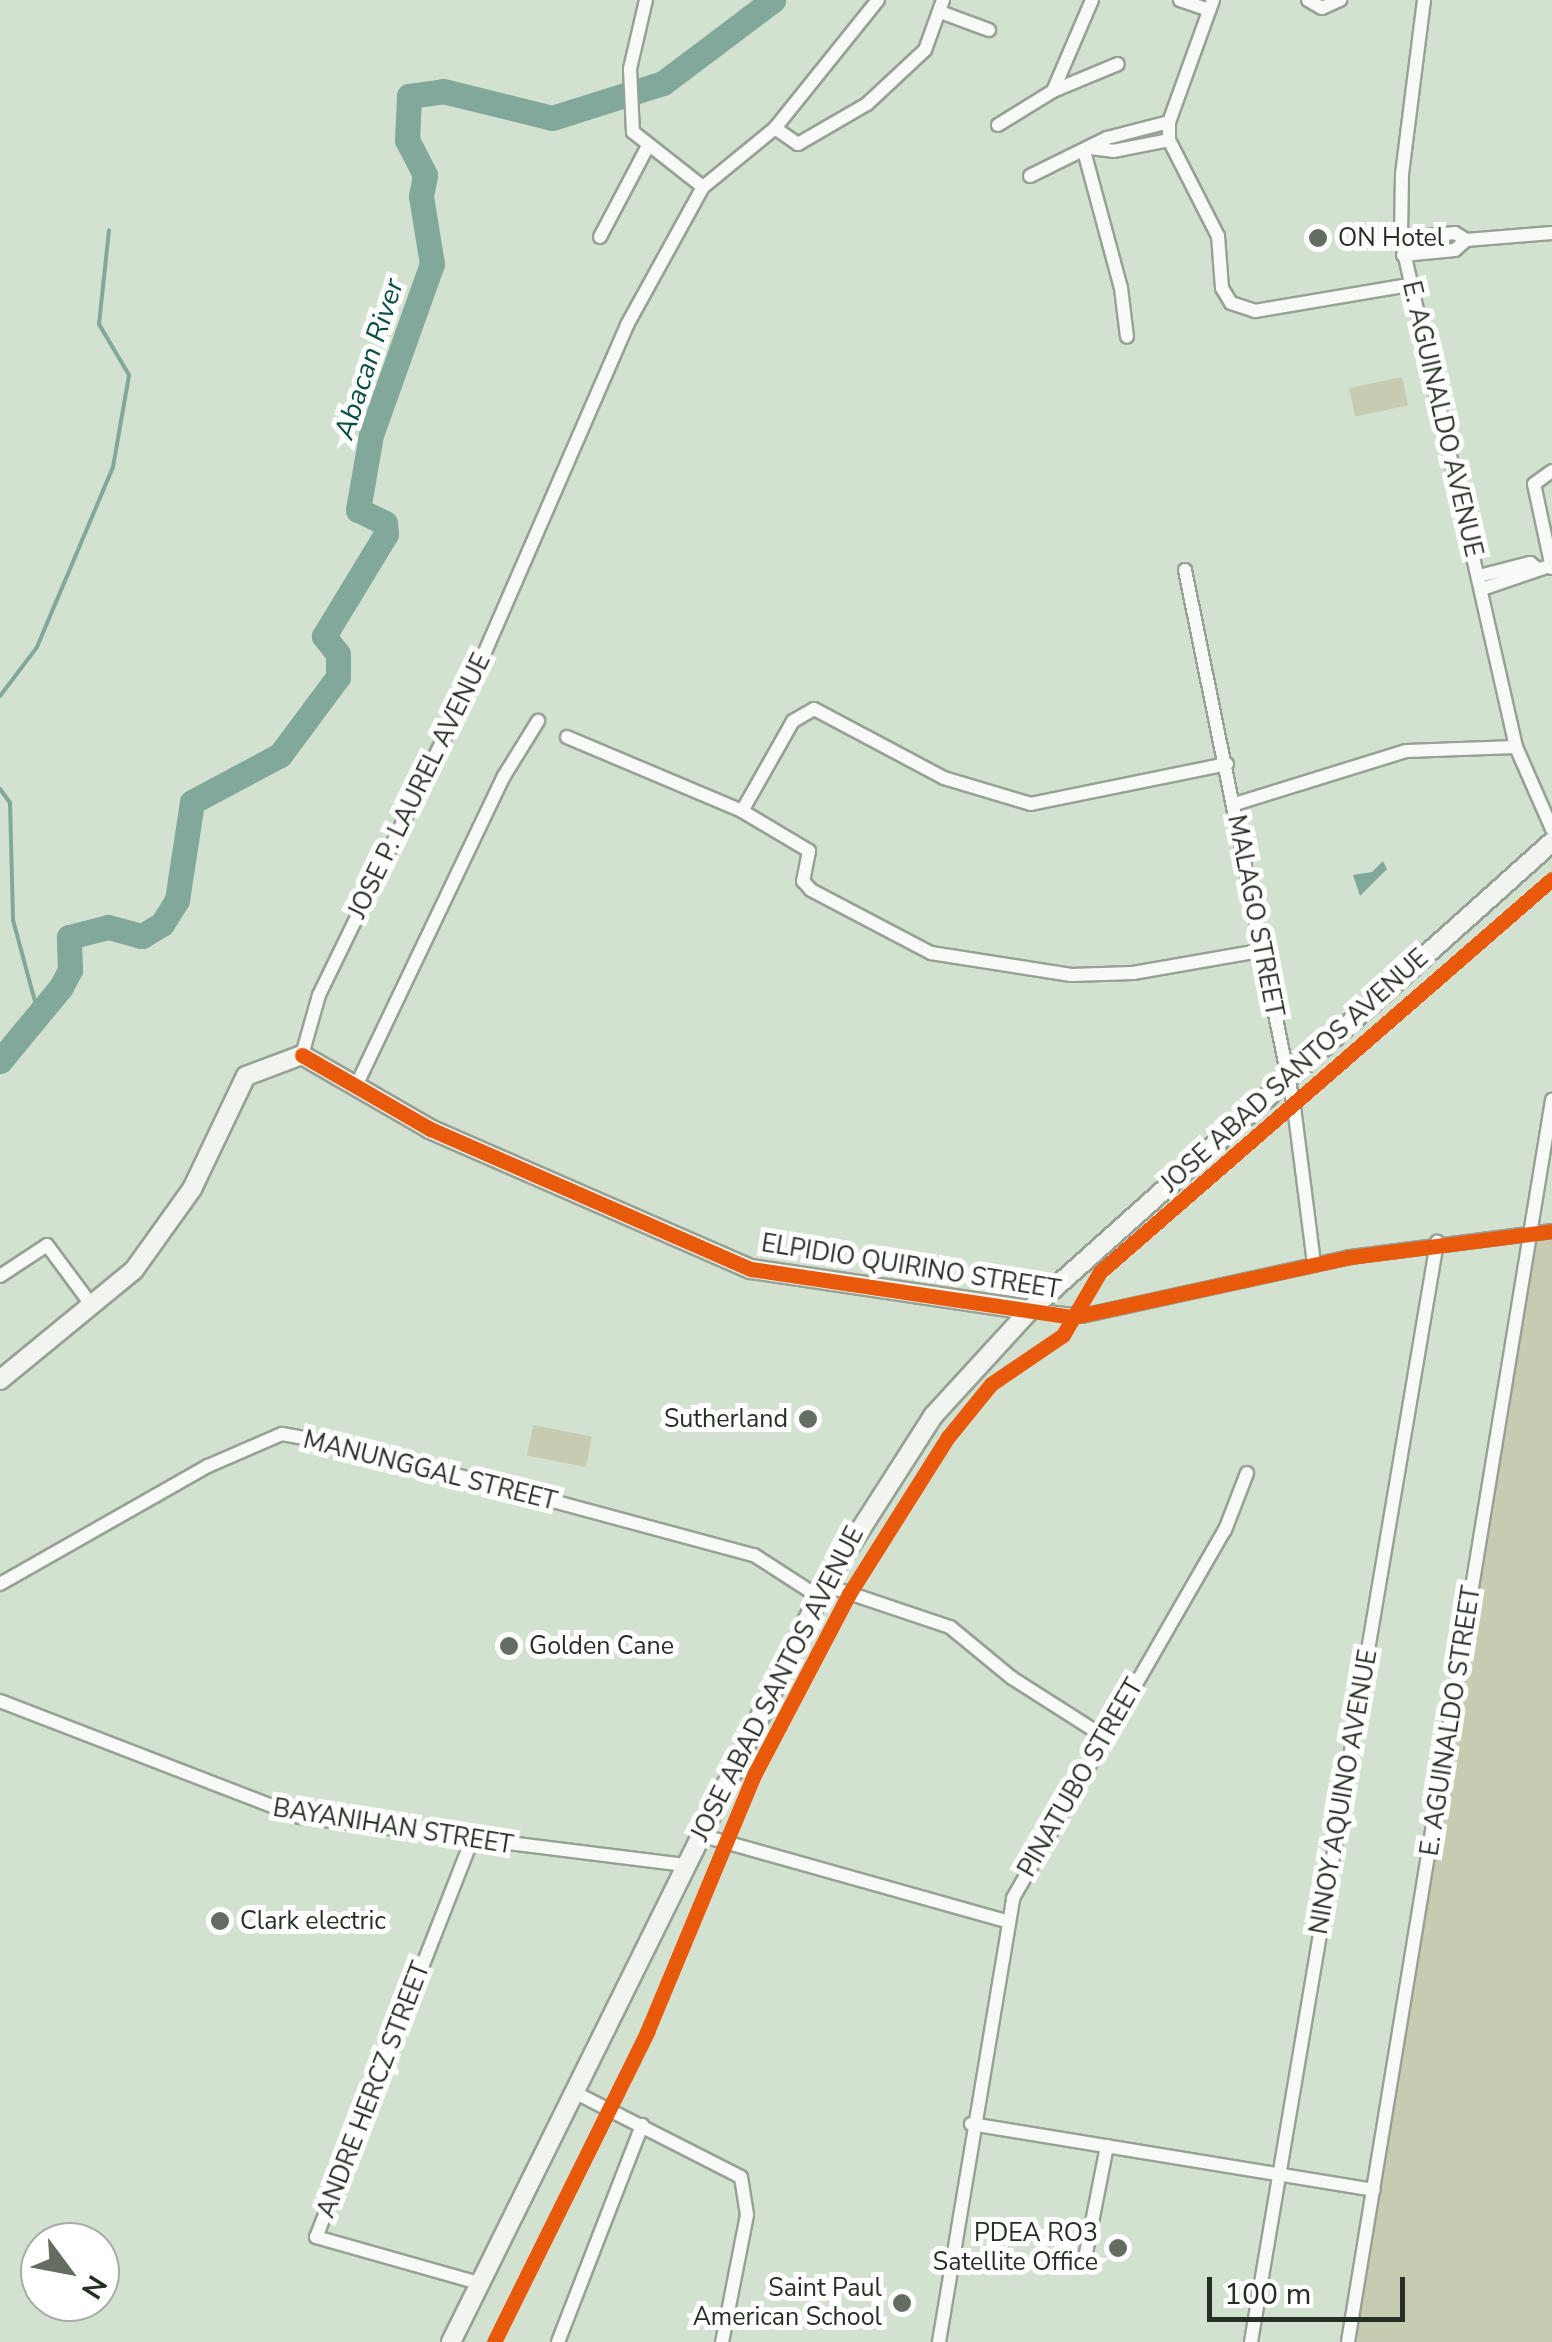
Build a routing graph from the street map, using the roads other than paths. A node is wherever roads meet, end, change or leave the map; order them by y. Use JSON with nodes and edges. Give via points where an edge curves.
{"nodes":[{"id":1,"x":646,"y":0,"type":"edge"},
{"id":2,"x":878,"y":0,"type":"edge"},
{"id":3,"x":1092,"y":0,"type":"edge"},
{"id":4,"x":1180,"y":0,"type":"edge"},
{"id":5,"x":1308,"y":0,"type":"edge"},
{"id":6,"x":1340,"y":0,"type":"edge"},
{"id":7,"x":1424,"y":0,"type":"edge"},
{"id":8,"x":1211,"y":5,"type":"edge"},
{"id":9,"x":943,"y":7,"type":"edge"},
{"id":10,"x":988,"y":30,"type":"dead end"},
{"id":11,"x":1118,"y":64,"type":"dead end"},
{"id":12,"x":1053,"y":91,"type":"junction"},
{"id":13,"x":1169,"y":122,"type":"junction"},
{"id":14,"x":998,"y":125,"type":"dead end"},
{"id":15,"x":775,"y":128,"type":"junction"},
{"id":16,"x":1169,"y":140,"type":"junction"},
{"id":17,"x":647,"y":148,"type":"junction"},
{"id":18,"x":1087,"y":149,"type":"junction"},
{"id":19,"x":1030,"y":176,"type":"dead end"},
{"id":20,"x":704,"y":187,"type":"junction"},
{"id":21,"x":1552,"y":233,"type":"edge"},
{"id":22,"x":600,"y":236,"type":"dead end"},
{"id":23,"x":1401,"y":239,"type":"junction"},
{"id":24,"x":1466,"y":240,"type":"junction"},
{"id":25,"x":1403,"y":255,"type":"junction"},
{"id":26,"x":1409,"y":285,"type":"junction"},
{"id":27,"x":1127,"y":337,"type":"dead end"},
{"id":28,"x":1552,"y":471,"type":"edge"},
{"id":29,"x":1546,"y":568,"type":"edge"},
{"id":30,"x":1185,"y":570,"type":"dead end"},
{"id":31,"x":1480,"y":583,"type":"junction"},
{"id":32,"x":538,"y":722,"type":"dead end"},
{"id":33,"x":567,"y":737,"type":"dead end"},
{"id":34,"x":1516,"y":747,"type":"junction"},
{"id":35,"x":1227,"y":764,"type":"junction"},
{"id":36,"x":1235,"y":804,"type":"junction"},
{"id":37,"x":742,"y":811,"type":"junction"},
{"id":38,"x":1552,"y":829,"type":"edge"},
{"id":39,"x":1552,"y":842,"type":"edge"},
{"id":40,"x":1259,"y":951,"type":"junction"},
{"id":41,"x":302,"y":1055,"type":"junction"},
{"id":42,"x":1286,"y":1077,"type":"junction"},
{"id":43,"x":356,"y":1086,"type":"junction"},
{"id":44,"x":1552,"y":1100,"type":"edge"},
{"id":45,"x":1532,"y":1229,"type":"junction"},
{"id":46,"x":1552,"y":1231,"type":"edge"},
{"id":47,"x":1437,"y":1242,"type":"junction"},
{"id":48,"x":1314,"y":1264,"type":"junction"},
{"id":49,"x":0,"y":1276,"type":"edge"},
{"id":50,"x":93,"y":1306,"type":"junction"},
{"id":51,"x":1030,"y":1310,"type":"junction"},
{"id":52,"x":0,"y":1380,"type":"edge"},
{"id":53,"x":1247,"y":1473,"type":"dead end"},
{"id":54,"x":0,"y":1584,"type":"edge"},
{"id":55,"x":822,"y":1592,"type":"junction"},
{"id":56,"x":0,"y":1701,"type":"edge"},
{"id":57,"x":1103,"y":1736,"type":"junction"},
{"id":58,"x":700,"y":1835,"type":"junction"},
{"id":59,"x":471,"y":1842,"type":"junction"},
{"id":60,"x":685,"y":1864,"type":"junction"},
{"id":61,"x":1009,"y":1922,"type":"junction"},
{"id":62,"x":574,"y":2092,"type":"junction"},
{"id":63,"x":971,"y":2124,"type":"junction"},
{"id":64,"x":642,"y":2125,"type":"junction"},
{"id":65,"x":1106,"y":2146,"type":"junction"},
{"id":66,"x":1280,"y":2174,"type":"junction"},
{"id":67,"x":1374,"y":2190,"type":"junction"},
{"id":68,"x":1086,"y":2253,"type":"dead end"},
{"id":69,"x":479,"y":2283,"type":"junction"},
{"id":70,"x":451,"y":2342,"type":"edge"},
{"id":71,"x":558,"y":2342,"type":"edge"},
{"id":72,"x":722,"y":2342,"type":"edge"},
{"id":73,"x":939,"y":2342,"type":"edge"},
{"id":74,"x":1251,"y":2342,"type":"edge"},
{"id":75,"x":1348,"y":2342,"type":"edge"}],
"edges":[{"from":1,"to":17,"type":"street","via":[[630,68],[633,132]]},
{"from":2,"to":15,"type":"street"},
{"from":3,"to":12,"type":"street"},
{"from":4,"to":8,"type":"street"},
{"from":5,"to":6,"type":"street","via":[[1322,8]]},
{"from":7,"to":23,"type":"street","name":"E. AGUINALDO AVENUE"},
{"from":8,"to":13,"type":"street"},
{"from":9,"to":10,"type":"street"},
{"from":9,"to":15,"type":"street","via":[[924,50],[867,104],[794,145]]},
{"from":11,"to":12,"type":"street"},
{"from":12,"to":14,"type":"street"},
{"from":13,"to":16,"type":"street"},
{"from":13,"to":18,"type":"street"},
{"from":15,"to":20,"type":"street"},
{"from":16,"to":18,"type":"street"},
{"from":16,"to":26,"type":"street","via":[[1218,236],[1222,288],[1231,303],[1255,310]]},
{"from":17,"to":20,"type":"street"},
{"from":17,"to":22,"type":"street"},
{"from":18,"to":19,"type":"street"},
{"from":18,"to":27,"type":"street"},
{"from":20,"to":41,"type":"street","name":"JOSE P. LAUREL AVENUE","via":[[606,368],[478,668],[319,995]]},
{"from":21,"to":24,"type":"street"},
{"from":23,"to":24,"type":"street","via":[[1455,233]]},
{"from":23,"to":25,"type":"street","name":"E. AGUINALDO AVENUE"},
{"from":24,"to":25,"type":"street","via":[[1456,250]]},
{"from":25,"to":26,"type":"street","name":"E. AGUINALDO AVENUE"},
{"from":26,"to":31,"type":"street","name":"E. AGUINALDO AVENUE","via":[[1438,383]]},
{"from":28,"to":29,"type":"street","via":[[1534,484]]},
{"from":29,"to":31,"type":"street","via":[[1530,563]]},
{"from":30,"to":35,"type":"street","name":"MALAGO STREET"},
{"from":31,"to":34,"type":"street","name":"E. AGUINALDO AVENUE"},
{"from":32,"to":43,"type":"street","via":[[504,776]]},
{"from":33,"to":37,"type":"street"},
{"from":34,"to":36,"type":"street","via":[[1406,751]]},
{"from":34,"to":38,"type":"street","name":"E. AGUINALDO AVENUE"},
{"from":35,"to":36,"type":"street","name":"MALAGO STREET"},
{"from":35,"to":37,"type":"street","via":[[1031,804],[944,778],[814,710],[792,721]]},
{"from":36,"to":40,"type":"street","name":"MALAGO STREET"},
{"from":37,"to":40,"type":"street","via":[[808,851],[803,881],[811,890],[930,952],[1071,975]]},
{"from":39,"to":42,"type":"main road","name":"JOSE ABAD SANTOS AVENUE"},
{"from":40,"to":42,"type":"street","name":"MALAGO STREET"},
{"from":41,"to":43,"type":"main road","name":"ELPIDIO QUIRINO STREET"},
{"from":41,"to":50,"type":"main road","via":[[246,1076],[183,1204],[134,1270]]},
{"from":42,"to":48,"type":"street","name":"MALAGO STREET"},
{"from":42,"to":51,"type":"main road","name":"JOSE ABAD SANTOS AVENUE"},
{"from":43,"to":51,"type":"main road","name":"ELPIDIO QUIRINO STREET","via":[[492,1159],[751,1269]]},
{"from":44,"to":45,"type":"street","name":"E. AGUINALDO STREET"},
{"from":45,"to":46,"type":"street","name":"ELPIDIO QUIRINO STREET"},
{"from":45,"to":47,"type":"street","name":"ELPIDIO QUIRINO STREET"},
{"from":45,"to":67,"type":"street","name":"E. AGUINALDO STREET"},
{"from":47,"to":48,"type":"street","name":"ELPIDIO QUIRINO STREET"},
{"from":47,"to":66,"type":"street","name":"NINOY AQUINO AVENUE"},
{"from":48,"to":51,"type":"street","name":"ELPIDIO QUIRINO STREET","via":[[1082,1316]]},
{"from":49,"to":50,"type":"street","via":[[47,1244]]},
{"from":50,"to":52,"type":"main road"},
{"from":51,"to":55,"type":"main road","name":"JOSE ABAD SANTOS AVENUE","via":[[933,1416]]},
{"from":53,"to":57,"type":"street","name":"PINATUBO STREET","via":[[1225,1530]]},
{"from":54,"to":55,"type":"street","name":"MANUNGGAL STREET","via":[[208,1466],[282,1434],[349,1446],[754,1555]]},
{"from":55,"to":57,"type":"street","name":"MANUNGGAL STREET","via":[[950,1627],[1012,1678]]},
{"from":55,"to":58,"type":"main road","name":"JOSE ABAD SANTOS AVENUE"},
{"from":56,"to":59,"type":"street","name":"BAYANIHAN STREET","via":[[259,1805]]},
{"from":57,"to":61,"type":"street","name":"PINATUBO STREET","via":[[1035,1853]]},
{"from":58,"to":60,"type":"main road","name":"JOSE ABAD SANTOS AVENUE"},
{"from":58,"to":61,"type":"street"},
{"from":59,"to":60,"type":"street","name":"BAYANIHAN STREET"},
{"from":59,"to":69,"type":"street","name":"ANDRE HERCZ STREET","via":[[316,2236]]},
{"from":60,"to":62,"type":"main road","name":"JOSE ABAD SANTOS AVENUE"},
{"from":61,"to":63,"type":"street","name":"PINATUBO STREET"},
{"from":62,"to":64,"type":"street"},
{"from":62,"to":69,"type":"main road","name":"JOSE ABAD SANTOS AVENUE"},
{"from":63,"to":65,"type":"street"},
{"from":63,"to":73,"type":"street","name":"PINATUBO STREET"},
{"from":64,"to":71,"type":"street"},
{"from":64,"to":72,"type":"street","via":[[726,2166],[745,2184],[747,2215]]},
{"from":65,"to":66,"type":"street"},
{"from":65,"to":68,"type":"street"},
{"from":66,"to":67,"type":"street"},
{"from":66,"to":74,"type":"street","name":"NINOY AQUINO AVENUE"},
{"from":67,"to":75,"type":"street","name":"E. AGUINALDO STREET"},
{"from":69,"to":70,"type":"main road","name":"JOSE ABAD SANTOS AVENUE"}]}
